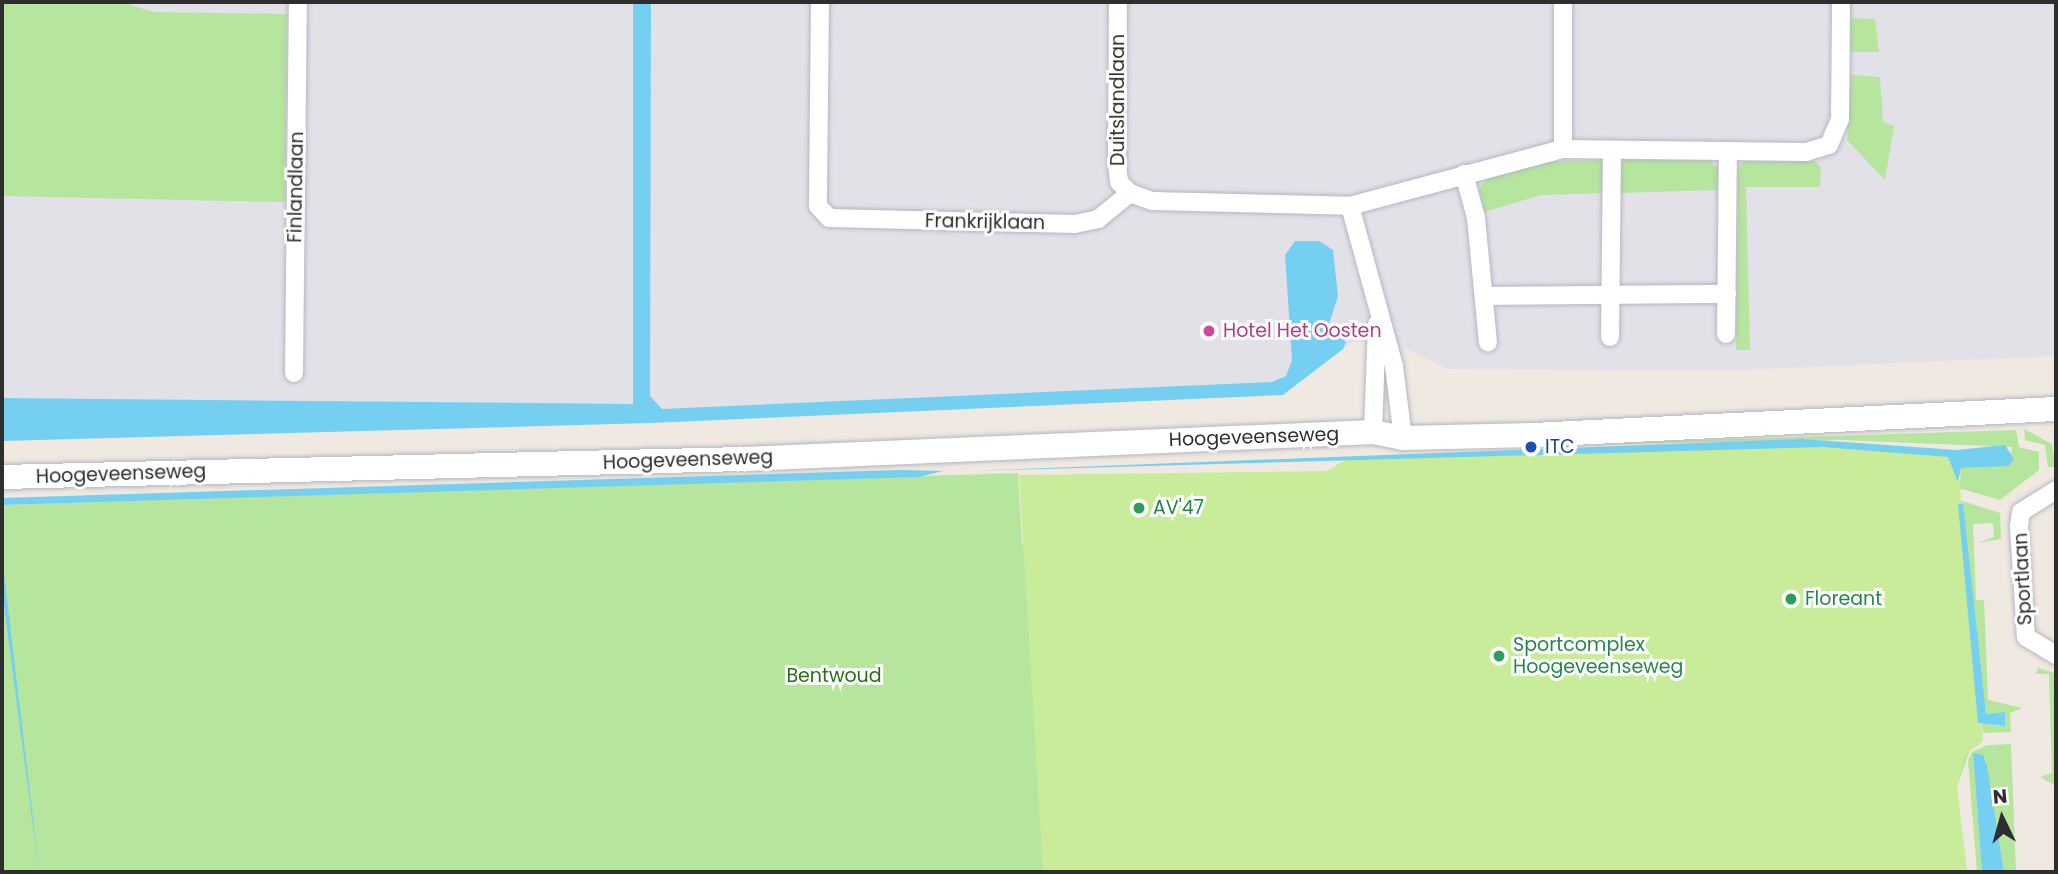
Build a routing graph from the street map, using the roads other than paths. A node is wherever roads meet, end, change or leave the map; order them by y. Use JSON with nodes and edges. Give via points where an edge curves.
{"nodes":[{"id":1,"x":298,"y":2,"type":"edge"},
{"id":2,"x":820,"y":2,"type":"edge"},
{"id":3,"x":1118,"y":2,"type":"edge"},
{"id":4,"x":1563,"y":2,"type":"edge"},
{"id":5,"x":1841,"y":2,"type":"edge"},
{"id":6,"x":1563,"y":149,"type":"junction"},
{"id":7,"x":1612,"y":151,"type":"junction"},
{"id":8,"x":1728,"y":152,"type":"junction"},
{"id":9,"x":1464,"y":174,"type":"junction"},
{"id":10,"x":1130,"y":193,"type":"junction"},
{"id":11,"x":1350,"y":206,"type":"junction"},
{"id":12,"x":1727,"y":294,"type":"junction"},
{"id":13,"x":1485,"y":296,"type":"junction"},
{"id":14,"x":1608,"y":296,"type":"junction"},
{"id":15,"x":1378,"y":318,"type":"junction"},
{"id":16,"x":1726,"y":334,"type":"dead end"},
{"id":17,"x":1610,"y":337,"type":"dead end"},
{"id":18,"x":1488,"y":342,"type":"dead end"},
{"id":19,"x":294,"y":373,"type":"dead end"},
{"id":20,"x":2056,"y":409,"type":"edge"},
{"id":21,"x":1921,"y":420,"type":"junction"},
{"id":22,"x":2056,"y":425,"type":"edge"},
{"id":23,"x":1402,"y":430,"type":"junction"},
{"id":24,"x":1373,"y":432,"type":"junction"},
{"id":25,"x":2,"y":477,"type":"edge"},
{"id":26,"x":2056,"y":490,"type":"edge"},
{"id":27,"x":2056,"y":655,"type":"edge"}],
"edges":[{"from":1,"to":19,"type":"street","name":"Finlandlaan"},
{"from":2,"to":10,"type":"street","name":"Frankrijklaan","via":[[818,206],[830,218],[1075,224],[1098,219]]},
{"from":3,"to":10,"type":"street","name":"Duitslandlaan","via":[[1117,163],[1119,182]]},
{"from":4,"to":6,"type":"street"},
{"from":5,"to":8,"type":"street","via":[[1840,119],[1829,145],[1806,152]]},
{"from":6,"to":7,"type":"street"},
{"from":6,"to":9,"type":"street"},
{"from":7,"to":8,"type":"street"},
{"from":7,"to":14,"type":"street"},
{"from":8,"to":12,"type":"street"},
{"from":9,"to":11,"type":"street"},
{"from":9,"to":13,"type":"street","via":[[1476,218]]},
{"from":10,"to":11,"type":"street","via":[[1152,201]]},
{"from":11,"to":15,"type":"street"},
{"from":12,"to":14,"type":"street"},
{"from":12,"to":16,"type":"street"},
{"from":13,"to":14,"type":"street"},
{"from":13,"to":18,"type":"street"},
{"from":14,"to":17,"type":"street"},
{"from":15,"to":23,"type":"street","via":[[1394,366]]},
{"from":15,"to":24,"type":"street"},
{"from":20,"to":21,"type":"main road","name":"Hoogeveenseweg"},
{"from":21,"to":22,"type":"main road","name":"Hoogeveenseweg"},
{"from":21,"to":23,"type":"main road","name":"Hoogeveenseweg"},
{"from":23,"to":24,"type":"main road","name":"Hoogeveenseweg"},
{"from":24,"to":25,"type":"main road","name":"Hoogeveenseweg","via":[[745,459]]},
{"from":26,"to":27,"type":"street","name":"Sportlaan","via":[[2021,512],[2023,621],[2033,644]]}]}
